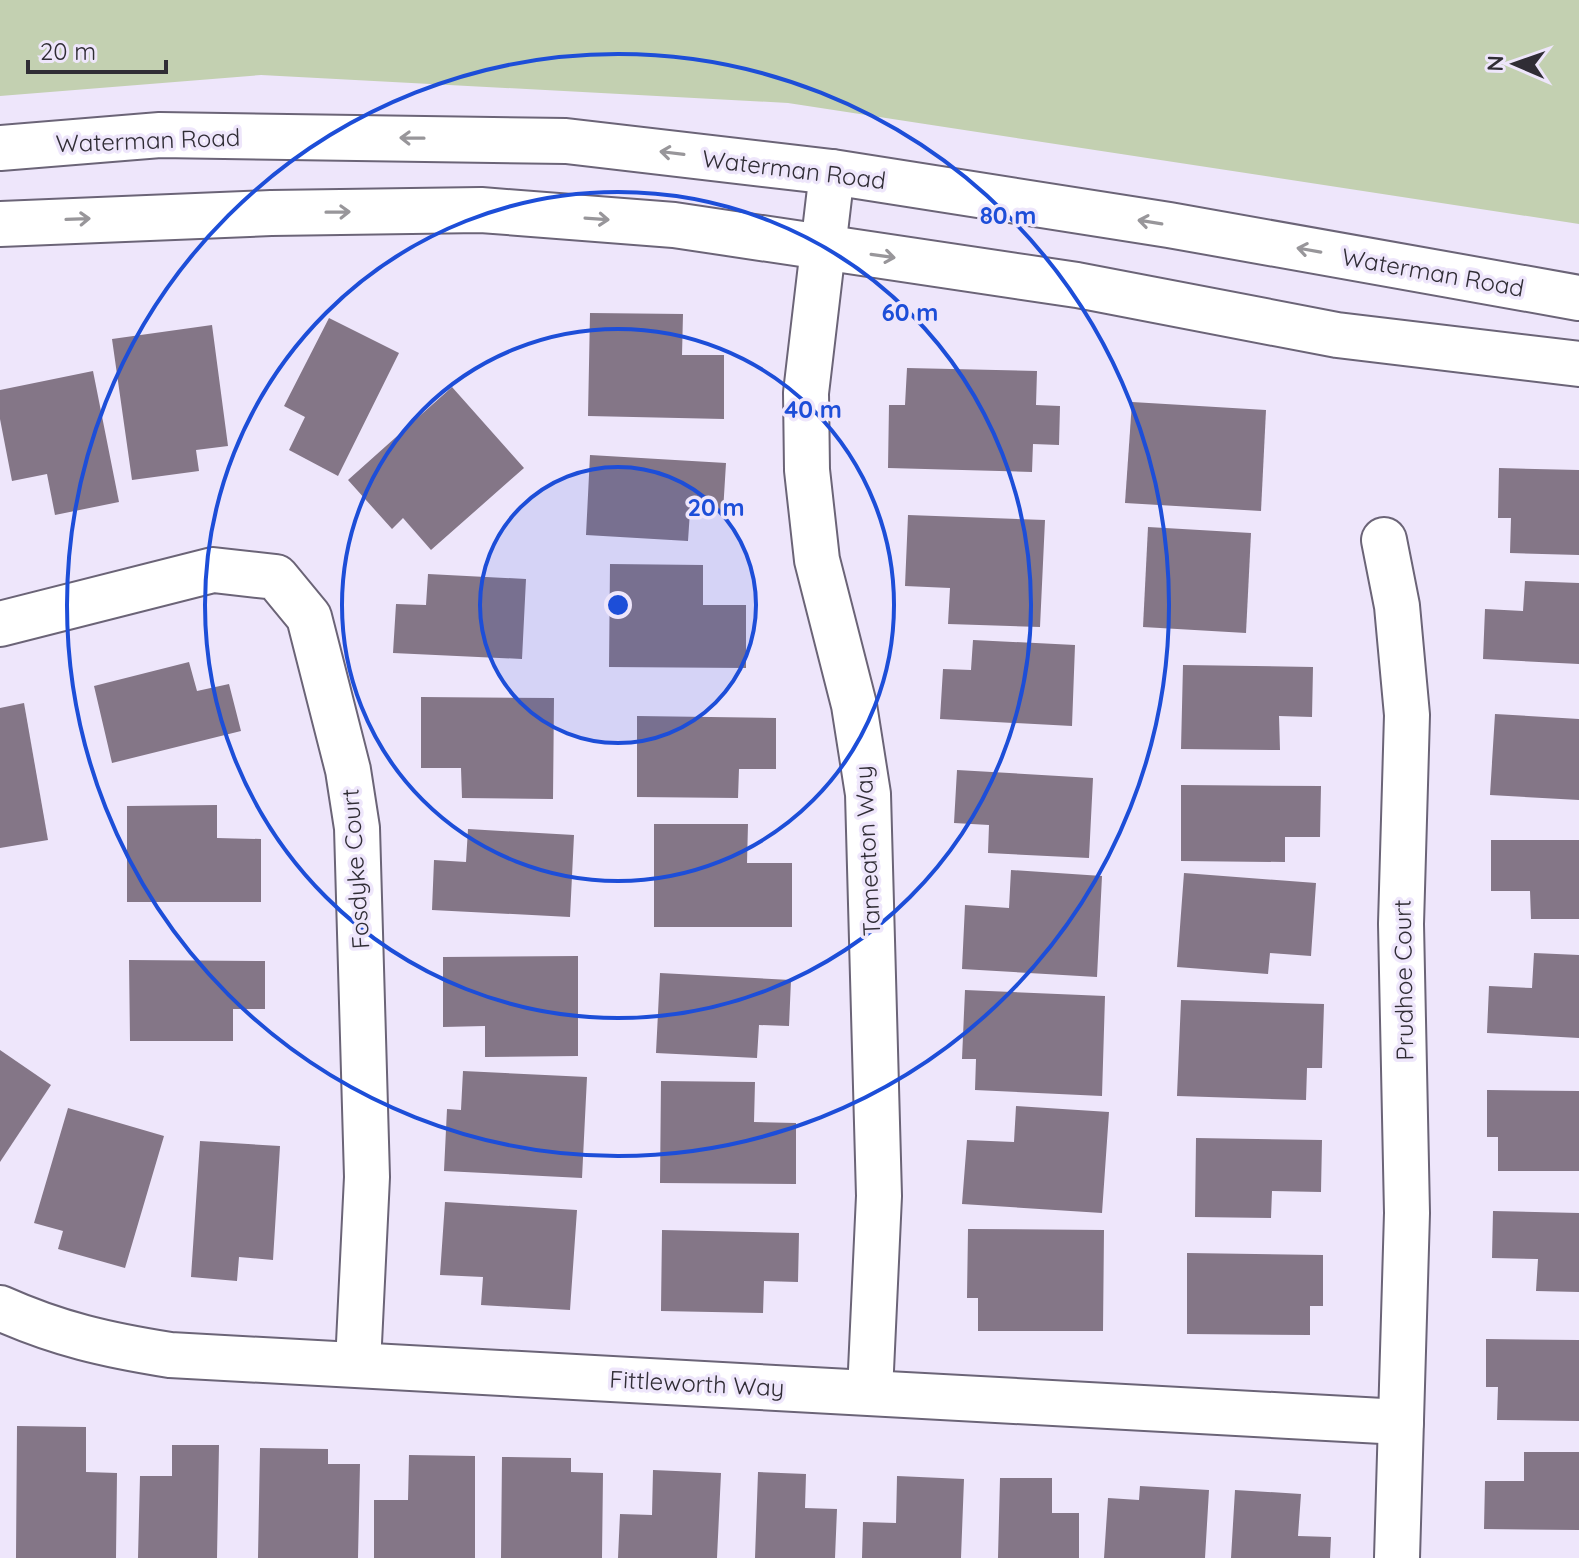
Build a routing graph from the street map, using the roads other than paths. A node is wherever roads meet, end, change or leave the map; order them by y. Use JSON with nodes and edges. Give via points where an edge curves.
{"nodes":[{"id":1,"x":0,"y":148,"type":"edge"},
{"id":2,"x":832,"y":172,"type":"junction"},
{"id":3,"x":0,"y":224,"type":"edge"},
{"id":4,"x":822,"y":247,"type":"junction"},
{"id":5,"x":1579,"y":298,"type":"edge"},
{"id":6,"x":1579,"y":364,"type":"edge"},
{"id":7,"x":1384,"y":540,"type":"dead end"},
{"id":8,"x":0,"y":624,"type":"edge"},
{"id":9,"x":0,"y":1308,"type":"edge"},
{"id":10,"x":358,"y":1364,"type":"junction"},
{"id":11,"x":870,"y":1392,"type":"junction"},
{"id":12,"x":1401,"y":1422,"type":"junction"},
{"id":13,"x":1397,"y":1558,"type":"edge"}],
"edges":[{"from":2,"to":1,"type":"street","name":"Waterman Road","one_way":true,"via":[[566,141],[160,135]]},
{"from":2,"to":4,"type":"street","name":"Tameaton Way"},
{"from":5,"to":2,"type":"street","name":"Waterman Road","one_way":true,"via":[[1183,227]]},
{"from":3,"to":4,"type":"street","one_way":true,"via":[[481,210],[674,225]]},
{"from":4,"to":6,"type":"street","one_way":true,"via":[[1077,285],[1337,335]]},
{"from":4,"to":11,"type":"street","name":"Tameaton Way","via":[[806,393],[807,470],[817,560],[854,705],[868,794],[879,1196]]},
{"from":7,"to":12,"type":"street","name":"Prudhoe Court","via":[[1397,606],[1407,715],[1401,924],[1407,1213]]},
{"from":8,"to":10,"type":"street","name":"Fosdyke Court","via":[[213,570],[276,577],[309,617],[348,770],[357,828],[367,1177]]},
{"from":9,"to":10,"type":"street","name":"Fittleworth Way","via":[[45,1328],[170,1355]]},
{"from":10,"to":11,"type":"street","name":"Fittleworth Way"},
{"from":11,"to":12,"type":"street","name":"Fittleworth Way"},
{"from":12,"to":13,"type":"street","name":"Prudhoe Court"}]}
